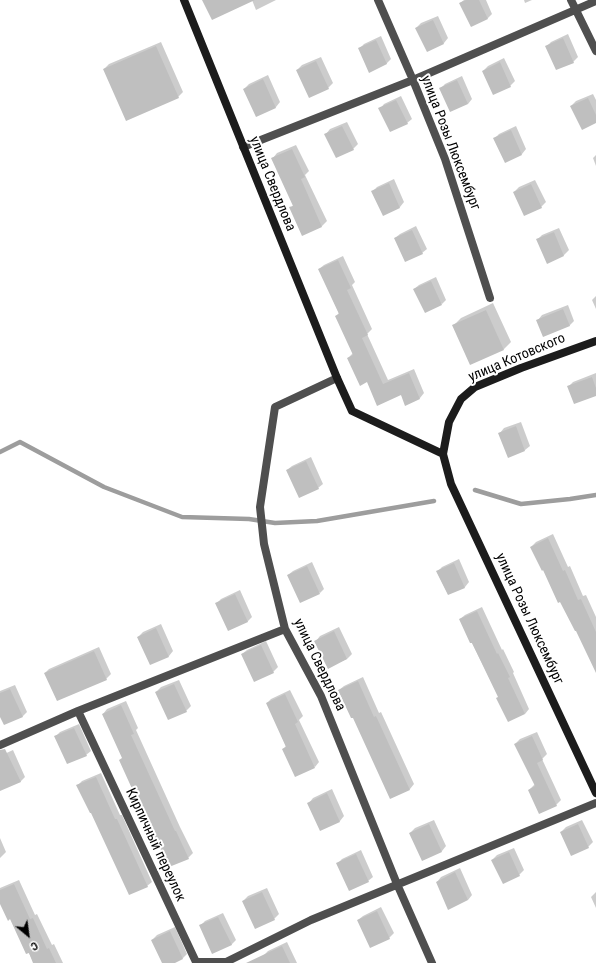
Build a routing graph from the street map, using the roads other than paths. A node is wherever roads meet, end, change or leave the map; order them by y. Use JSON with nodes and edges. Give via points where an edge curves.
{"nodes":[{"id":1,"x":184,"y":0,"type":"edge"},
{"id":2,"x":378,"y":0,"type":"edge"},
{"id":3,"x":571,"y":0,"type":"edge"},
{"id":4,"x":596,"y":1,"type":"edge"},
{"id":5,"x":575,"y":9,"type":"junction"},
{"id":6,"x":596,"y":51,"type":"edge"},
{"id":7,"x":412,"y":80,"type":"junction"},
{"id":8,"x":243,"y":147,"type":"junction"},
{"id":9,"x":490,"y":298,"type":"dead end"},
{"id":10,"x":596,"y":340,"type":"edge"},
{"id":11,"x":337,"y":378,"type":"junction"},
{"id":12,"x":442,"y":454,"type":"junction"},
{"id":13,"x":285,"y":629,"type":"junction"},
{"id":14,"x":78,"y":712,"type":"junction"},
{"id":15,"x":0,"y":745,"type":"edge"},
{"id":16,"x":596,"y":793,"type":"edge"},
{"id":17,"x":596,"y":803,"type":"edge"},
{"id":18,"x":397,"y":884,"type":"junction"},
{"id":19,"x":226,"y":963,"type":"edge"},
{"id":20,"x":432,"y":963,"type":"edge"}],
"edges":[{"from":1,"to":8,"type":"street","name":"улица Свердлова"},
{"from":2,"to":7,"type":"street","name":"улица Розы Люксембург"},
{"from":3,"to":5,"type":"street"},
{"from":4,"to":5,"type":"street"},
{"from":5,"to":6,"type":"street"},
{"from":5,"to":7,"type":"street"},
{"from":7,"to":8,"type":"street"},
{"from":7,"to":9,"type":"street","name":"улица Розы Люксембург","via":[[445,159]]},
{"from":8,"to":11,"type":"street","name":"улица Свердлова"},
{"from":10,"to":12,"type":"street","name":"улица Котовского","via":[[475,387],[461,399],[449,422]]},
{"from":11,"to":12,"type":"street","name":"улица Свердлова","via":[[352,411]]},
{"from":11,"to":13,"type":"street","name":"улица Свердлова","via":[[275,407],[260,507],[264,544]]},
{"from":12,"to":16,"type":"street","name":"улица Розы Люксембург","via":[[451,484]]},
{"from":13,"to":14,"type":"street"},
{"from":13,"to":18,"type":"street","name":"улица Свердлова","via":[[321,696]]},
{"from":14,"to":15,"type":"street"},
{"from":14,"to":19,"type":"street","name":"Кирпичный переулок","via":[[196,962]]},
{"from":17,"to":18,"type":"street"},
{"from":18,"to":19,"type":"street","via":[[311,920]]},
{"from":18,"to":20,"type":"street","name":"улица Свердлова"}]}
